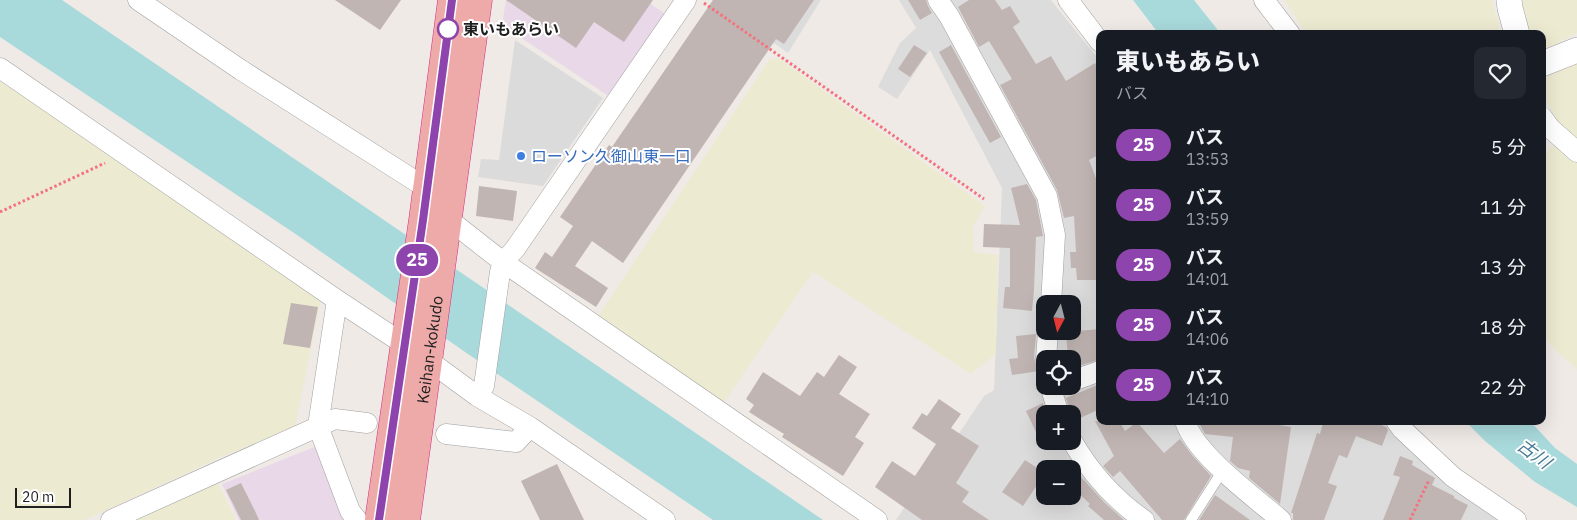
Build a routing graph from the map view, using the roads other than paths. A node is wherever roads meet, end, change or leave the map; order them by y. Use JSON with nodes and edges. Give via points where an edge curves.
{"nodes":[{"id":1,"x":138,"y":0,"type":"edge"},
{"id":2,"x":452,"y":0,"type":"edge"},
{"id":3,"x":478,"y":0,"type":"edge"},
{"id":4,"x":686,"y":0,"type":"edge"},
{"id":5,"x":938,"y":0,"type":"edge"},
{"id":6,"x":1068,"y":0,"type":"edge"},
{"id":7,"x":1264,"y":0,"type":"edge"},
{"id":8,"x":1509,"y":0,"type":"edge"},
{"id":9,"x":1287,"y":30,"type":"edge"},
{"id":10,"x":1516,"y":30,"type":"edge"},
{"id":11,"x":1096,"y":37,"type":"edge"},
{"id":12,"x":1577,"y":50,"type":"edge"},
{"id":13,"x":1546,"y":62,"type":"edge"},
{"id":14,"x":0,"y":68,"type":"edge"},
{"id":15,"x":1546,"y":122,"type":"edge"},
{"id":16,"x":1577,"y":152,"type":"edge"},
{"id":17,"x":428,"y":189,"type":"junction"},
{"id":18,"x":439,"y":223,"type":"junction"},
{"id":19,"x":501,"y":267,"type":"junction"},
{"id":20,"x":1052,"y":295,"type":"edge"},
{"id":21,"x":337,"y":300,"type":"junction"},
{"id":22,"x":417,"y":347,"type":"junction"},
{"id":23,"x":1096,"y":373,"type":"edge"},
{"id":24,"x":1081,"y":378,"type":"edge"},
{"id":25,"x":480,"y":391,"type":"junction"},
{"id":26,"x":367,"y":423,"type":"dead end"},
{"id":27,"x":1187,"y":425,"type":"edge"},
{"id":28,"x":1399,"y":425,"type":"edge"},
{"id":29,"x":318,"y":426,"type":"junction"},
{"id":30,"x":530,"y":428,"type":"junction"},
{"id":31,"x":446,"y":434,"type":"dead end"},
{"id":32,"x":1077,"y":450,"type":"edge"},
{"id":33,"x":1222,"y":470,"type":"junction"},
{"id":34,"x":112,"y":520,"type":"edge"},
{"id":35,"x":357,"y":520,"type":"edge"},
{"id":36,"x":379,"y":520,"type":"edge"},
{"id":37,"x":406,"y":520,"type":"edge"},
{"id":38,"x":665,"y":520,"type":"edge"},
{"id":39,"x":877,"y":520,"type":"edge"},
{"id":40,"x":1144,"y":520,"type":"edge"},
{"id":41,"x":1191,"y":520,"type":"edge"},
{"id":42,"x":1281,"y":520,"type":"edge"},
{"id":43,"x":1516,"y":520,"type":"edge"}],
"edges":[{"from":1,"to":17,"type":"street","via":[[240,70]]},
{"from":2,"to":17,"type":"highway","name":"Keihan-kokudo"},
{"from":3,"to":18,"type":"highway","name":"Keihan-kokudo"},
{"from":4,"to":19,"type":"street"},
{"from":5,"to":20,"type":"street","via":[[1047,196],[1055,235]]},
{"from":6,"to":11,"type":"street"},
{"from":7,"to":9,"type":"street"},
{"from":8,"to":10,"type":"street"},
{"from":12,"to":13,"type":"street"},
{"from":14,"to":21,"type":"street"},
{"from":15,"to":16,"type":"street"},
{"from":17,"to":18,"type":"highway","name":"Keihan-kokudo"},
{"from":18,"to":19,"type":"street"},
{"from":18,"to":22,"type":"highway","name":"Keihan-kokudo"},
{"from":19,"to":25,"type":"street"},
{"from":19,"to":39,"type":"street"},
{"from":21,"to":22,"type":"street"},
{"from":21,"to":29,"type":"street"},
{"from":22,"to":25,"type":"street"},
{"from":22,"to":36,"type":"highway","name":"Keihan-kokudo"},
{"from":22,"to":37,"type":"highway","name":"Keihan-kokudo"},
{"from":23,"to":24,"type":"street"},
{"from":25,"to":30,"type":"street"},
{"from":26,"to":29,"type":"street","via":[[335,419]]},
{"from":27,"to":33,"type":"street","via":[[1192,438]]},
{"from":28,"to":43,"type":"street","via":[[1453,477]]},
{"from":29,"to":34,"type":"street"},
{"from":29,"to":35,"type":"street","via":[[350,511]]},
{"from":30,"to":31,"type":"street","via":[[516,442]]},
{"from":30,"to":38,"type":"street"},
{"from":32,"to":40,"type":"street","via":[[1111,492]]},
{"from":33,"to":41,"type":"lane"},
{"from":33,"to":42,"type":"street"}]}
